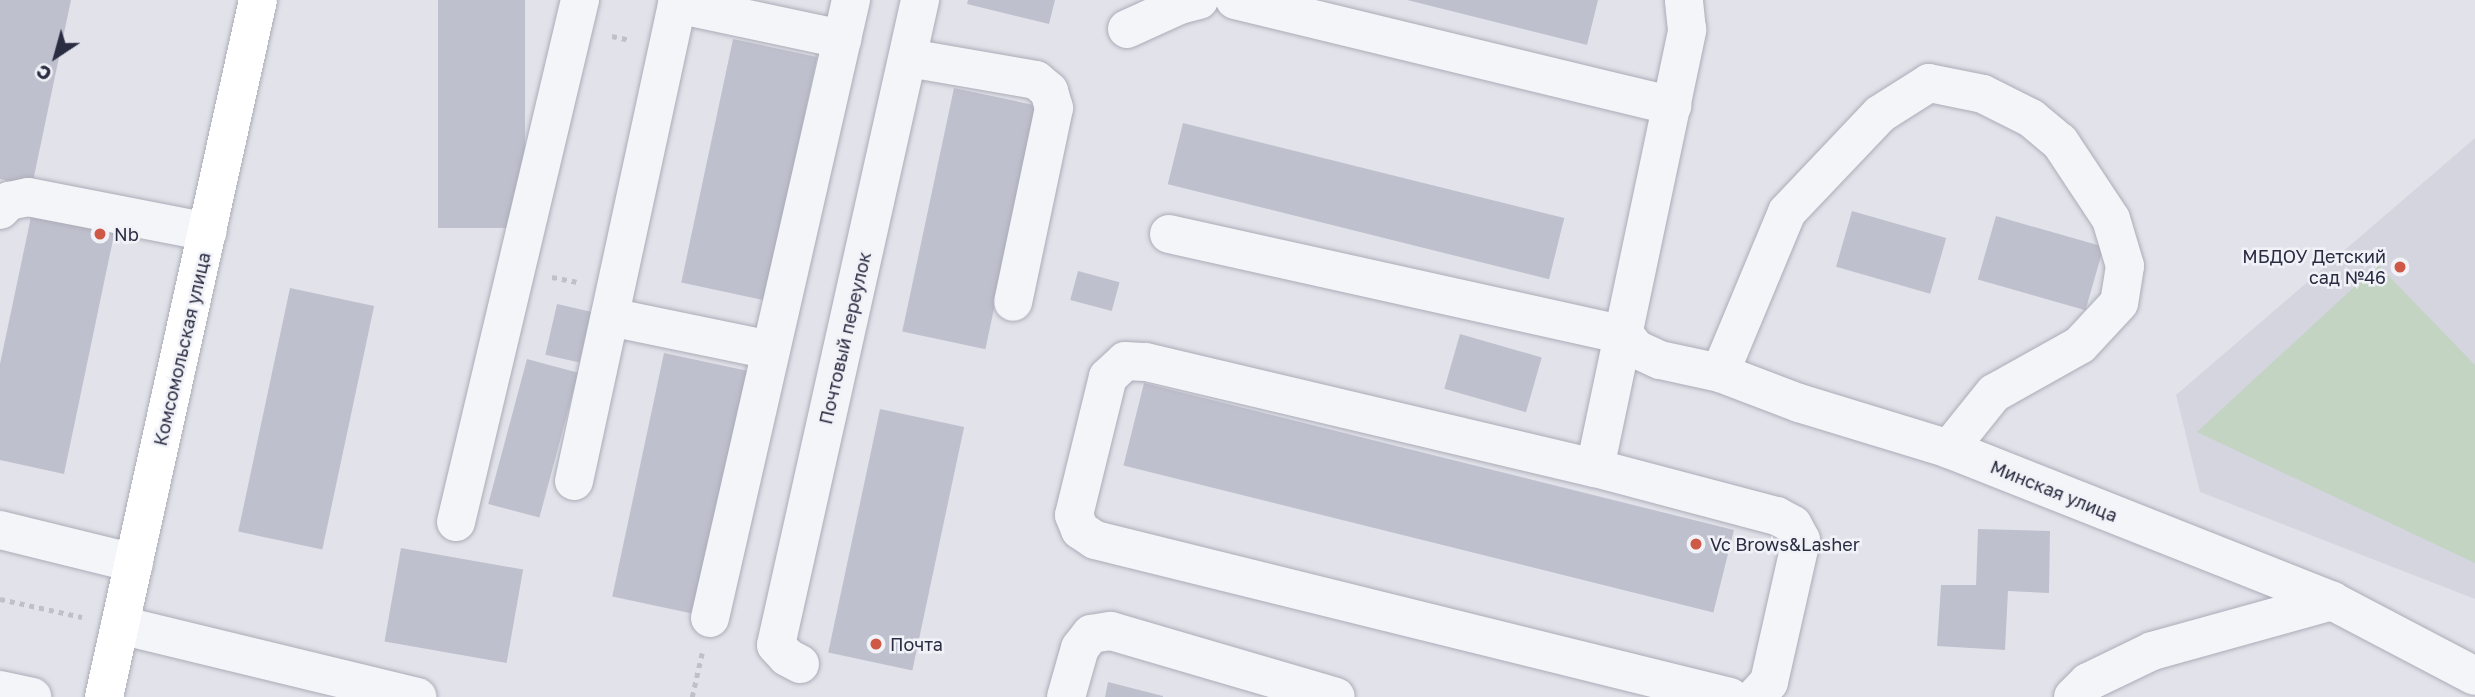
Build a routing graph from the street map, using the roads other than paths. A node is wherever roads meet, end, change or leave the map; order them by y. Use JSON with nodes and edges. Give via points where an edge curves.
{"nodes":[{"id":1,"x":258,"y":0,"type":"edge"},
{"id":2,"x":851,"y":0,"type":"edge"},
{"id":3,"x":920,"y":0,"type":"edge"},
{"id":4,"x":1199,"y":0,"type":"edge"},
{"id":5,"x":1235,"y":0,"type":"edge"},
{"id":6,"x":1684,"y":0,"type":"edge"},
{"id":7,"x":677,"y":2,"type":"edge"},
{"id":8,"x":577,"y":13,"type":"edge"},
{"id":9,"x":1127,"y":29,"type":"dead end"},
{"id":10,"x":842,"y":39,"type":"junction"},
{"id":11,"x":909,"y":58,"type":"junction"},
{"id":12,"x":1672,"y":106,"type":"junction"},
{"id":13,"x":0,"y":210,"type":"edge"},
{"id":14,"x":208,"y":232,"type":"junction"},
{"id":15,"x":1169,"y":234,"type":"dead end"},
{"id":16,"x":1013,"y":302,"type":"dead end"},
{"id":17,"x":613,"y":304,"type":"junction"},
{"id":18,"x":1625,"y":335,"type":"junction"},
{"id":19,"x":771,"y":350,"type":"junction"},
{"id":20,"x":1720,"y":373,"type":"junction"},
{"id":21,"x":1949,"y":449,"type":"junction"},
{"id":22,"x":1595,"y":468,"type":"junction"},
{"id":23,"x":575,"y":481,"type":"dead end"},
{"id":24,"x":456,"y":522,"type":"dead end"},
{"id":25,"x":0,"y":530,"type":"edge"},
{"id":26,"x":134,"y":564,"type":"junction"},
{"id":27,"x":2332,"y":601,"type":"junction"},
{"id":28,"x":709,"y":618,"type":"dead end"},
{"id":29,"x":120,"y":625,"type":"junction"},
{"id":30,"x":800,"y":664,"type":"dead end"},
{"id":31,"x":2475,"y":676,"type":"edge"},
{"id":32,"x":343,"y":688,"type":"edge"},
{"id":33,"x":0,"y":690,"type":"edge"},
{"id":34,"x":32,"y":697,"type":"edge"},
{"id":35,"x":104,"y":697,"type":"edge"},
{"id":36,"x":417,"y":697,"type":"edge"},
{"id":37,"x":1066,"y":697,"type":"edge"},
{"id":38,"x":1336,"y":697,"type":"edge"},
{"id":39,"x":1731,"y":697,"type":"edge"},
{"id":40,"x":1755,"y":697,"type":"edge"},
{"id":41,"x":2073,"y":697,"type":"edge"}],
"edges":[{"from":1,"to":14,"type":"main road","name":"Комсомольская улица"},
{"from":2,"to":10,"type":"street"},
{"from":3,"to":11,"type":"street","name":"Почтовый переулок"},
{"from":4,"to":9,"type":"street"},
{"from":5,"to":12,"type":"street"},
{"from":6,"to":12,"type":"street","via":[[1687,30]]},
{"from":7,"to":10,"type":"street"},
{"from":7,"to":17,"type":"street"},
{"from":8,"to":24,"type":"street"},
{"from":10,"to":19,"type":"street"},
{"from":11,"to":16,"type":"street","via":[[1036,80],[1049,92],[1054,108]]},
{"from":11,"to":30,"type":"street","name":"Почтовый переулок","via":[[776,645]]},
{"from":12,"to":18,"type":"street"},
{"from":13,"to":14,"type":"street","via":[[9,201],[28,197]]},
{"from":14,"to":26,"type":"main road","name":"Комсомольская улица"},
{"from":15,"to":18,"type":"street"},
{"from":17,"to":19,"type":"street"},
{"from":17,"to":23,"type":"street"},
{"from":18,"to":20,"type":"street","name":"Минская улица","via":[[1636,349],[1660,359]]},
{"from":18,"to":22,"type":"street"},
{"from":19,"to":28,"type":"street"},
{"from":20,"to":21,"type":"street","name":"Минская улица","via":[[1799,403]]},
{"from":20,"to":21,"type":"street","via":[[1787,212],[1880,114],[1929,83],[1983,94],[2031,118],[2060,142],[2112,219],[2125,266],[2119,303],[2080,345],[1994,393]]},
{"from":21,"to":27,"type":"street","name":"Минская улица"},
{"from":22,"to":39,"type":"street","via":[[1146,362],[1125,361],[1108,377],[1074,516],[1080,530],[1095,540]]},
{"from":22,"to":40,"type":"street","via":[[1777,516],[1793,525],[1801,540],[1769,682]]},
{"from":25,"to":26,"type":"street"},
{"from":26,"to":29,"type":"main road","name":"Комсомольская улица"},
{"from":27,"to":31,"type":"street","name":"Минская улица"},
{"from":27,"to":41,"type":"street","via":[[2152,651],[2088,682]]},
{"from":29,"to":32,"type":"street"},
{"from":29,"to":35,"type":"main road","name":"Комсомольская улица"},
{"from":32,"to":36,"type":"street"},
{"from":33,"to":34,"type":"street"},
{"from":37,"to":38,"type":"street","via":[[1080,648],[1091,634],[1111,631]]}]}
